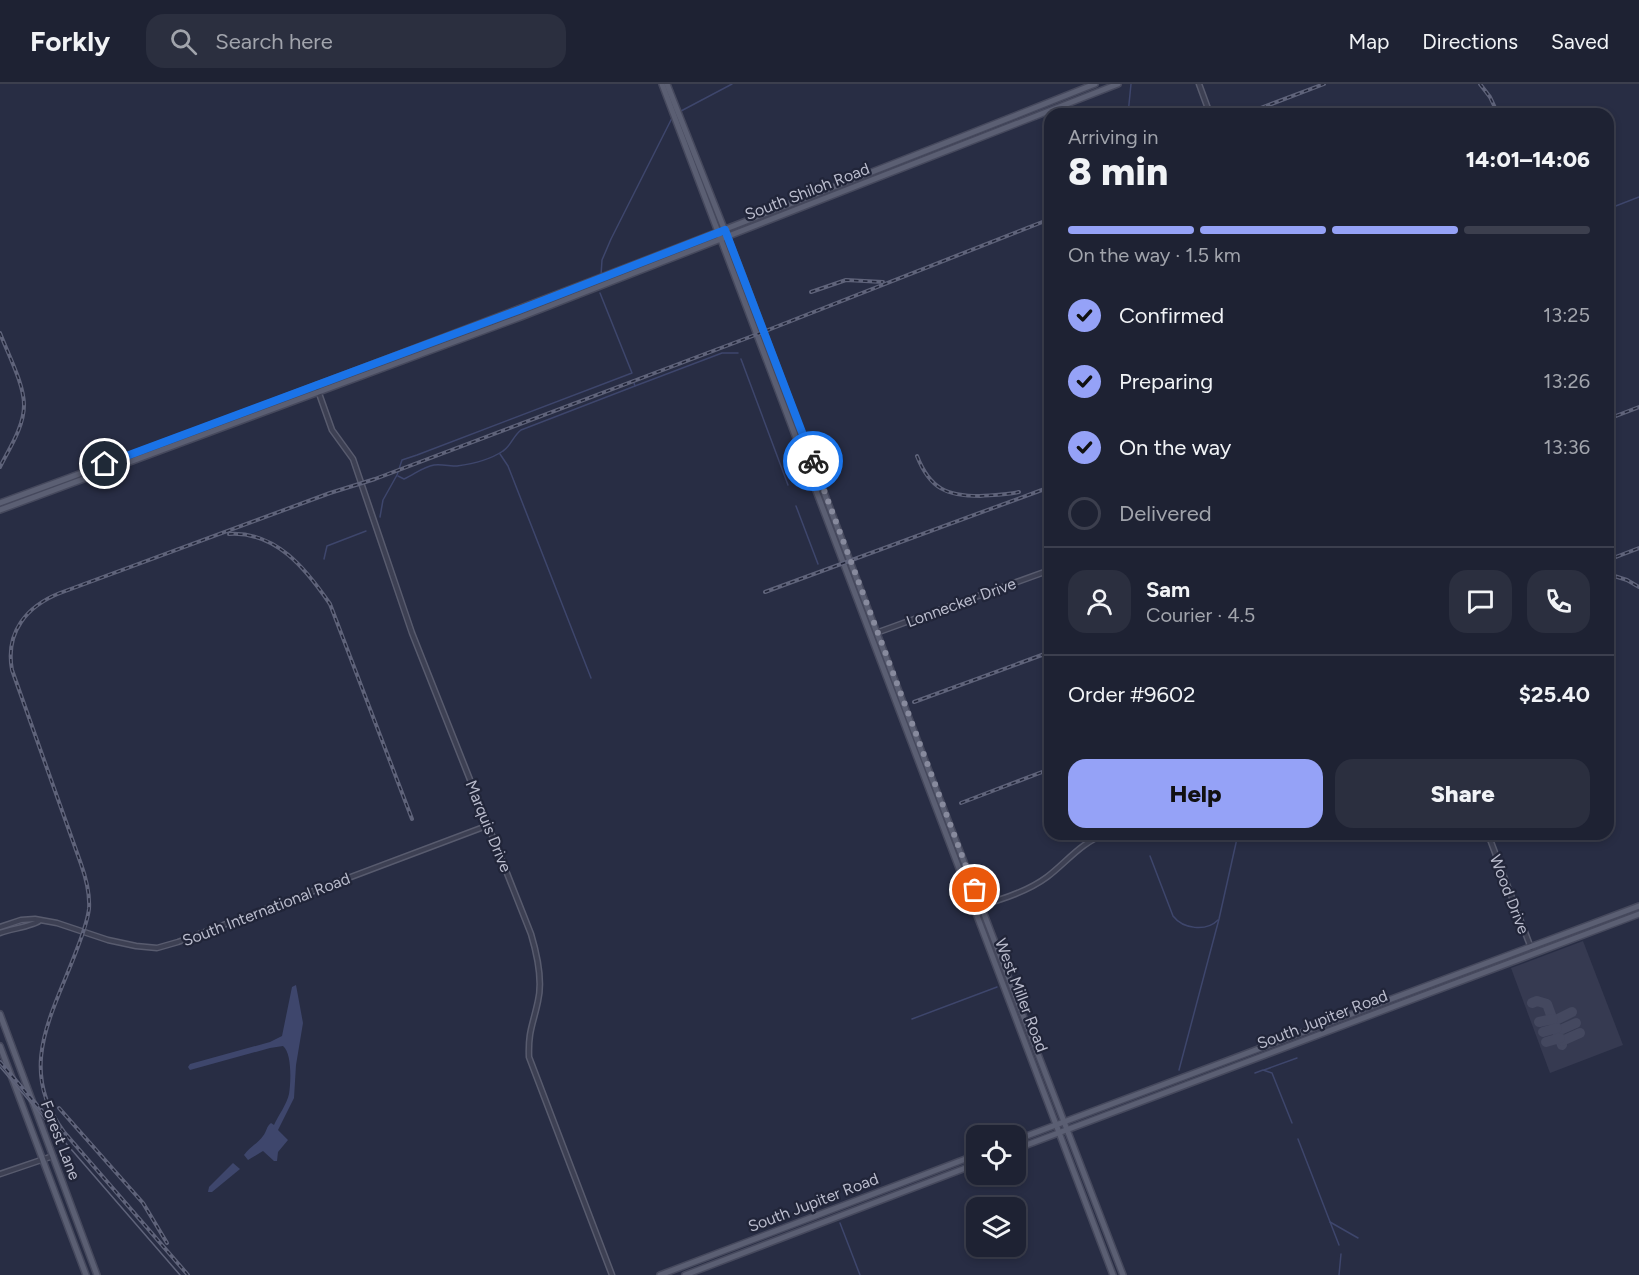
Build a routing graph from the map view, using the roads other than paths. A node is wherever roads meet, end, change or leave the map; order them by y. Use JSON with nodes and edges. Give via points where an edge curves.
{"nodes":[{"id":1,"x":662,"y":84,"type":"edge"},
{"id":2,"x":668,"y":84,"type":"edge"},
{"id":3,"x":1095,"y":84,"type":"edge"},
{"id":4,"x":1118,"y":84,"type":"edge"},
{"id":5,"x":1198,"y":84,"type":"edge"},
{"id":6,"x":1055,"y":108,"type":"edge"},
{"id":7,"x":1208,"y":108,"type":"edge"},
{"id":8,"x":1044,"y":112,"type":"edge"},
{"id":9,"x":726,"y":233,"type":"junction"},
{"id":10,"x":719,"y":236,"type":"junction"},
{"id":11,"x":316,"y":385,"type":"junction"},
{"id":12,"x":319,"y":392,"type":"junction"},
{"id":13,"x":0,"y":503,"type":"edge"},
{"id":14,"x":0,"y":510,"type":"edge"},
{"id":15,"x":1044,"y":572,"type":"edge"},
{"id":16,"x":878,"y":632,"type":"junction"},
{"id":17,"x":871,"y":635,"type":"junction"},
{"id":18,"x":489,"y":825,"type":"junction"},
{"id":19,"x":1095,"y":840,"type":"edge"},
{"id":20,"x":1490,"y":840,"type":"edge"},
{"id":21,"x":981,"y":905,"type":"junction"},
{"id":22,"x":1639,"y":906,"type":"edge"},
{"id":23,"x":974,"y":907,"type":"junction"},
{"id":24,"x":1639,"y":914,"type":"edge"},
{"id":25,"x":39,"y":921,"type":"junction"},
{"id":26,"x":0,"y":927,"type":"edge"},
{"id":27,"x":0,"y":933,"type":"edge"},
{"id":28,"x":1530,"y":946,"type":"junction"},
{"id":29,"x":1533,"y":953,"type":"junction"},
{"id":30,"x":0,"y":1014,"type":"edge"},
{"id":31,"x":1299,"y":1034,"type":"junction"},
{"id":32,"x":1302,"y":1042,"type":"junction"},
{"id":33,"x":0,"y":1046,"type":"edge"},
{"id":34,"x":1064,"y":1122,"type":"junction"},
{"id":35,"x":1056,"y":1125,"type":"junction"},
{"id":36,"x":1066,"y":1130,"type":"junction"},
{"id":37,"x":1059,"y":1132,"type":"junction"},
{"id":38,"x":1026,"y":1136,"type":"edge"},
{"id":39,"x":1026,"y":1145,"type":"edge"},
{"id":40,"x":53,"y":1156,"type":"junction"},
{"id":41,"x":43,"y":1159,"type":"junction"},
{"id":42,"x":966,"y":1159,"type":"edge"},
{"id":43,"x":966,"y":1168,"type":"edge"},
{"id":44,"x":0,"y":1174,"type":"edge"},
{"id":45,"x":844,"y":1205,"type":"junction"},
{"id":46,"x":848,"y":1213,"type":"junction"},
{"id":47,"x":75,"y":1215,"type":"junction"},
{"id":48,"x":65,"y":1219,"type":"junction"},
{"id":49,"x":1103,"y":1225,"type":"junction"},
{"id":50,"x":1095,"y":1228,"type":"junction"},
{"id":51,"x":754,"y":1239,"type":"junction"},
{"id":52,"x":757,"y":1248,"type":"junction"},
{"id":53,"x":93,"y":1263,"type":"junction"},
{"id":54,"x":83,"y":1267,"type":"junction"},
{"id":55,"x":86,"y":1275,"type":"edge"},
{"id":56,"x":97,"y":1275,"type":"edge"},
{"id":57,"x":612,"y":1275,"type":"edge"},
{"id":58,"x":660,"y":1275,"type":"edge"},
{"id":59,"x":685,"y":1275,"type":"edge"},
{"id":60,"x":1113,"y":1275,"type":"edge"},
{"id":61,"x":1123,"y":1275,"type":"edge"}],
"edges":[{"from":1,"to":10,"type":"main road","name":"West Miller Road"},
{"from":2,"to":9,"type":"main road"},
{"from":3,"to":9,"type":"main road","name":"South Shiloh Road"},
{"from":4,"to":6,"type":"main road","name":"South Shiloh Road"},
{"from":5,"to":7,"type":"street"},
{"from":8,"to":9,"type":"main road","name":"South Shiloh Road"},
{"from":9,"to":10,"type":"main road","name":"South Shiloh Road"},
{"from":9,"to":16,"type":"main road","name":"West Miller Road"},
{"from":10,"to":11,"type":"main road","name":"South Shiloh Road"},
{"from":10,"to":12,"type":"main road","name":"South Shiloh Road","via":[[521,317]]},
{"from":10,"to":17,"type":"main road","name":"West Miller Road"},
{"from":11,"to":12,"type":"street","name":"Marquis Drive"},
{"from":11,"to":13,"type":"main road","name":"South Shiloh Road"},
{"from":12,"to":14,"type":"main road","name":"South Shiloh Road"},
{"from":12,"to":18,"type":"street","name":"Marquis Drive","via":[[332,430],[353,459],[412,633]]},
{"from":15,"to":16,"type":"street","name":"Lonnecker Drive"},
{"from":16,"to":17,"type":"street","name":"Lonnecker Drive"},
{"from":16,"to":21,"type":"main road","name":"West Miller Road"},
{"from":17,"to":23,"type":"main road","name":"West Miller Road"},
{"from":18,"to":25,"type":"street","name":"South International Road","via":[[157,948],[108,940]]},
{"from":18,"to":57,"type":"street","name":"Marquis Drive","via":[[535,950],[540,991],[530,1029],[529,1057]]},
{"from":19,"to":21,"type":"street","via":[[1033,886]]},
{"from":20,"to":28,"type":"street","name":"Wood Drive"},
{"from":21,"to":23,"type":"street"},
{"from":21,"to":34,"type":"main road","name":"West Miller Road"},
{"from":22,"to":28,"type":"main road","name":"South Jupiter Road"},
{"from":23,"to":35,"type":"main road","name":"West Miller Road"},
{"from":24,"to":29,"type":"main road","name":"South Jupiter Road"},
{"from":25,"to":26,"type":"street","name":"South International Road","via":[[21,920]]},
{"from":25,"to":27,"type":"street","name":"South International Road"},
{"from":28,"to":29,"type":"street","name":"Wood Drive"},
{"from":28,"to":31,"type":"main road","name":"South Jupiter Road"},
{"from":29,"to":32,"type":"main road","name":"South Jupiter Road"},
{"from":30,"to":40,"type":"main road","name":"Forest Lane"},
{"from":31,"to":32,"type":"main road"},
{"from":31,"to":34,"type":"main road","name":"South Jupiter Road"},
{"from":32,"to":36,"type":"main road","name":"South Jupiter Road"},
{"from":33,"to":41,"type":"main road","name":"Forest Lane"},
{"from":34,"to":35,"type":"main road","name":"South Jupiter Road"},
{"from":34,"to":36,"type":"main road","name":"West Miller Road"},
{"from":35,"to":37,"type":"main road","name":"West Miller Road"},
{"from":35,"to":38,"type":"main road","name":"South Jupiter Road"},
{"from":36,"to":37,"type":"main road","name":"South Jupiter Road"},
{"from":36,"to":49,"type":"main road","name":"West Miller Road"},
{"from":37,"to":39,"type":"main road","name":"South Jupiter Road"},
{"from":37,"to":50,"type":"main road","name":"West Miller Road"},
{"from":40,"to":41,"type":"street"},
{"from":40,"to":47,"type":"main road","name":"Forest Lane"},
{"from":41,"to":44,"type":"street"},
{"from":41,"to":48,"type":"main road","name":"Forest Lane"},
{"from":42,"to":45,"type":"main road","name":"South Jupiter Road"},
{"from":43,"to":46,"type":"main road","name":"South Jupiter Road"},
{"from":45,"to":46,"type":"main road"},
{"from":45,"to":51,"type":"main road","name":"South Jupiter Road"},
{"from":46,"to":52,"type":"main road","name":"South Jupiter Road"},
{"from":47,"to":48,"type":"main road"},
{"from":47,"to":53,"type":"main road","name":"Forest Lane"},
{"from":48,"to":54,"type":"main road","name":"Forest Lane"},
{"from":49,"to":50,"type":"main road"},
{"from":49,"to":61,"type":"main road","name":"West Miller Road"},
{"from":50,"to":60,"type":"main road","name":"West Miller Road"},
{"from":51,"to":52,"type":"main road"},
{"from":51,"to":58,"type":"main road","name":"South Jupiter Road"},
{"from":52,"to":59,"type":"main road","name":"South Jupiter Road"},
{"from":53,"to":54,"type":"main road"},
{"from":53,"to":56,"type":"main road","name":"Forest Lane"},
{"from":54,"to":55,"type":"main road","name":"Forest Lane"}]}
